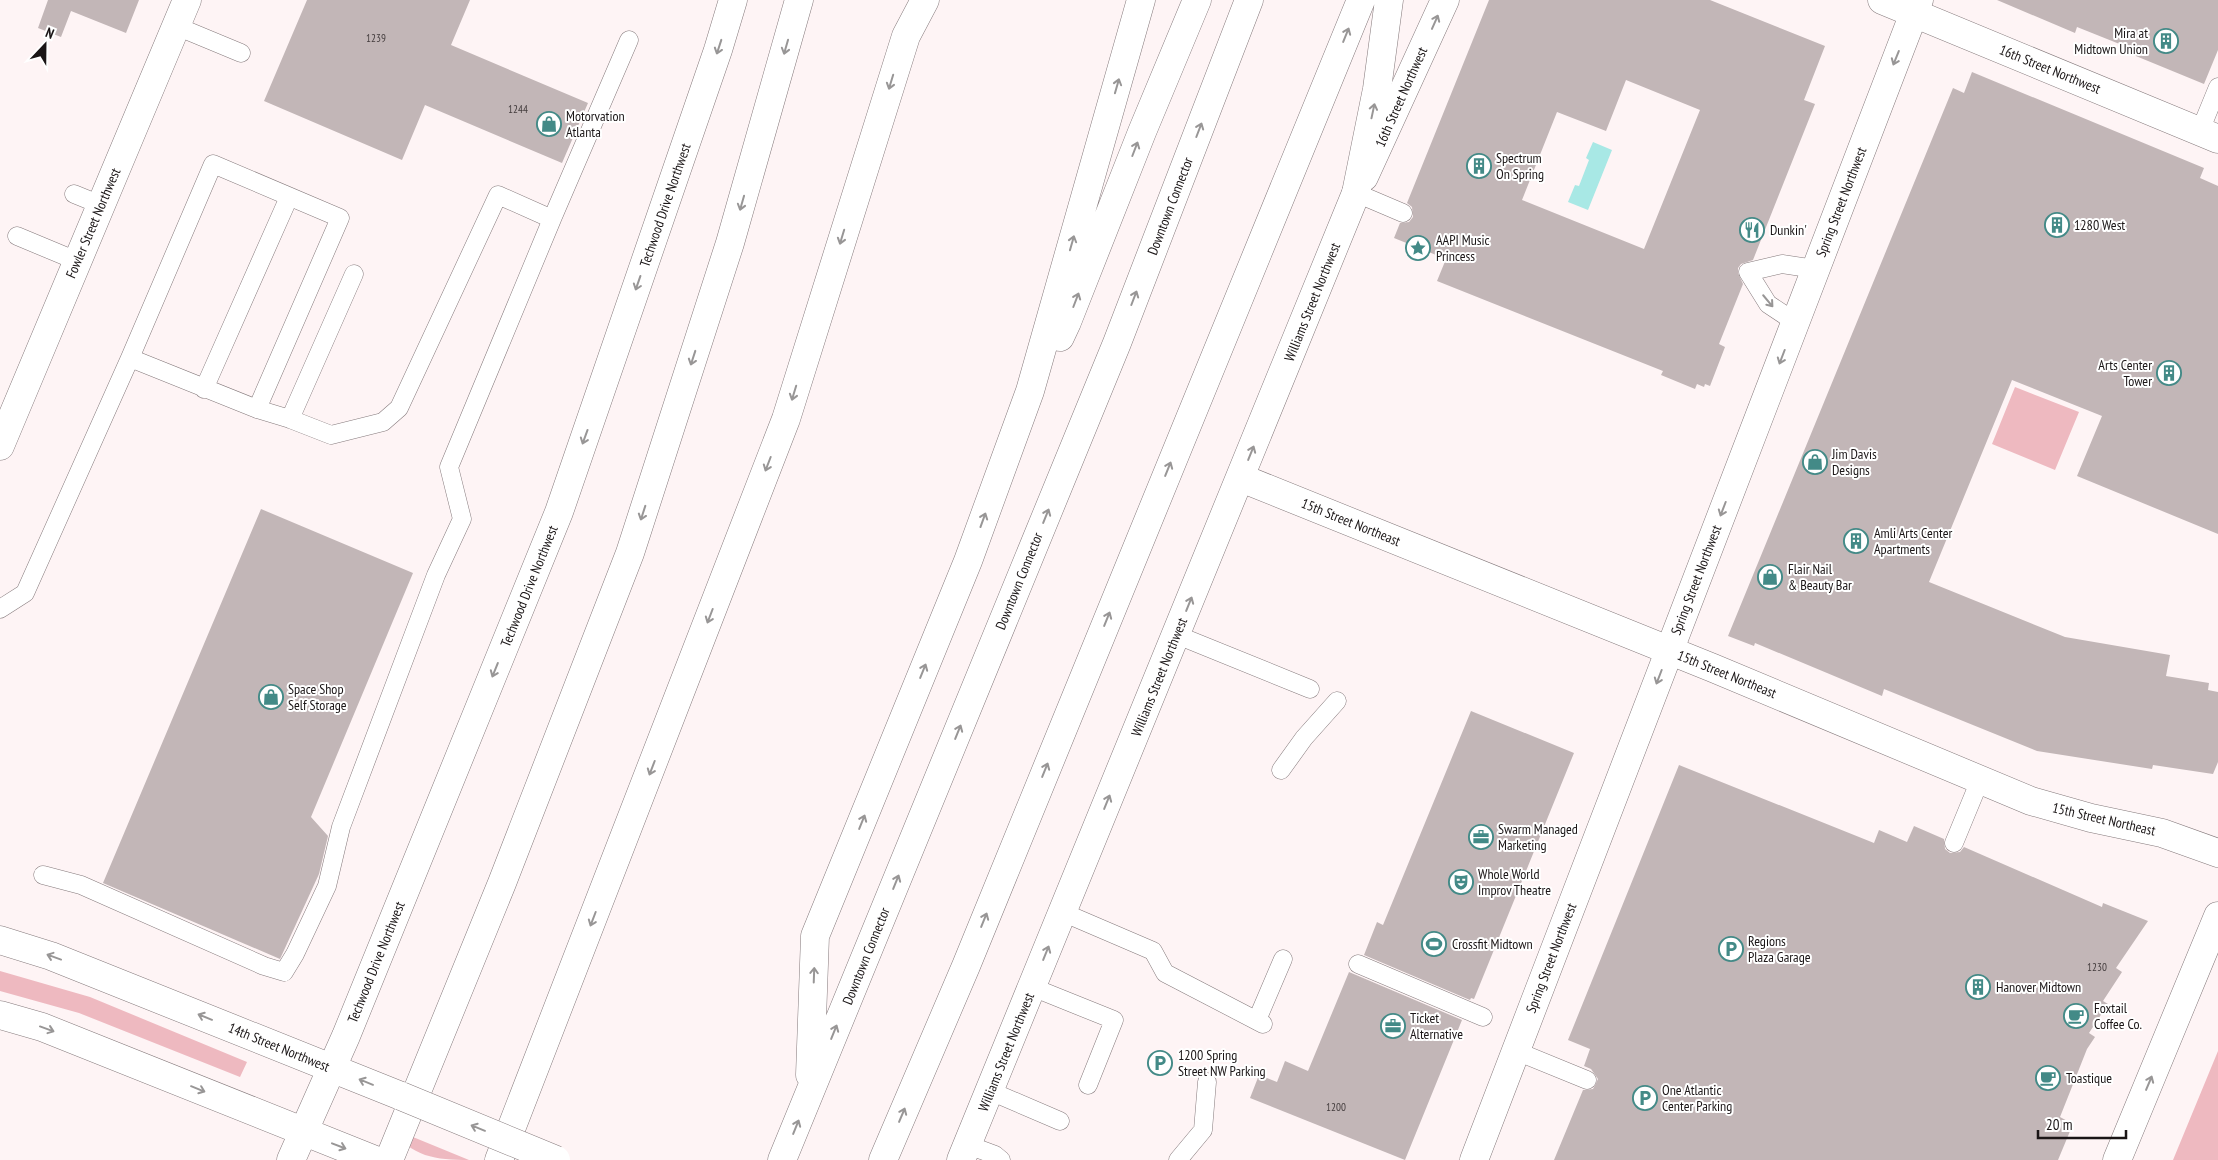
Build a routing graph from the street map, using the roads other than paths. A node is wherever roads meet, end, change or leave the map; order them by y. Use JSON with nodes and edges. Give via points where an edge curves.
{"nodes":[{"id":1,"x":187,"y":0,"type":"edge"},
{"id":2,"x":733,"y":0,"type":"edge"},
{"id":3,"x":799,"y":0,"type":"edge"},
{"id":4,"x":904,"y":0,"type":"edge"},
{"id":5,"x":925,"y":0,"type":"edge"},
{"id":6,"x":1141,"y":0,"type":"edge"},
{"id":7,"x":1197,"y":0,"type":"edge"},
{"id":8,"x":1249,"y":0,"type":"edge"},
{"id":9,"x":1360,"y":0,"type":"edge"},
{"id":10,"x":1389,"y":0,"type":"edge"},
{"id":11,"x":1445,"y":0,"type":"edge"},
{"id":12,"x":1882,"y":0,"type":"edge"},
{"id":13,"x":1916,"y":6,"type":"edge"},
{"id":14,"x":176,"y":26,"type":"junction"},
{"id":15,"x":906,"y":36,"type":"junction"},
{"id":16,"x":629,"y":40,"type":"dead end"},
{"id":17,"x":241,"y":53,"type":"dead end"},
{"id":18,"x":2218,"y":87,"type":"edge"},
{"id":19,"x":2209,"y":135,"type":"edge"},
{"id":20,"x":74,"y":194,"type":"dead end"},
{"id":21,"x":1356,"y":194,"type":"junction"},
{"id":22,"x":289,"y":197,"type":"junction"},
{"id":23,"x":101,"y":205,"type":"junction"},
{"id":24,"x":1403,"y":213,"type":"dead end"},
{"id":25,"x":552,"y":219,"type":"junction"},
{"id":26,"x":17,"y":236,"type":"dead end"},
{"id":27,"x":78,"y":261,"type":"junction"},
{"id":28,"x":1815,"y":269,"type":"junction"},
{"id":29,"x":354,"y":274,"type":"dead end"},
{"id":30,"x":1795,"y":322,"type":"junction"},
{"id":31,"x":130,"y":358,"type":"junction"},
{"id":32,"x":204,"y":389,"type":"junction"},
{"id":33,"x":1030,"y":391,"type":"junction"},
{"id":34,"x":257,"y":410,"type":"junction"},
{"id":35,"x":290,"y":418,"type":"junction"},
{"id":36,"x":0,"y":446,"type":"edge"},
{"id":37,"x":1241,"y":478,"type":"junction"},
{"id":38,"x":0,"y":609,"type":"edge"},
{"id":39,"x":1177,"y":635,"type":"junction"},
{"id":40,"x":1669,"y":650,"type":"junction"},
{"id":41,"x":1310,"y":689,"type":"dead end"},
{"id":42,"x":1337,"y":701,"type":"dead end"},
{"id":43,"x":1281,"y":770,"type":"dead end"},
{"id":44,"x":1980,"y":780,"type":"junction"},
{"id":45,"x":1954,"y":843,"type":"dead end"},
{"id":46,"x":2218,"y":853,"type":"edge"},
{"id":47,"x":43,"y":875,"type":"dead end"},
{"id":48,"x":1062,"y":912,"type":"junction"},
{"id":49,"x":2218,"y":916,"type":"edge"},
{"id":50,"x":0,"y":940,"type":"edge"},
{"id":51,"x":1282,"y":959,"type":"dead end"},
{"id":52,"x":1358,"y":964,"type":"dead end"},
{"id":53,"x":1032,"y":988,"type":"junction"},
{"id":54,"x":0,"y":1015,"type":"edge"},
{"id":55,"x":1483,"y":1017,"type":"dead end"},
{"id":56,"x":1516,"y":1051,"type":"junction"},
{"id":57,"x":331,"y":1068,"type":"junction"},
{"id":58,"x":1587,"y":1080,"type":"dead end"},
{"id":59,"x":1207,"y":1082,"type":"dead end"},
{"id":60,"x":1088,"y":1085,"type":"dead end"},
{"id":61,"x":990,"y":1091,"type":"junction"},
{"id":62,"x":809,"y":1094,"type":"junction"},
{"id":63,"x":1060,"y":1121,"type":"dead end"},
{"id":64,"x":303,"y":1131,"type":"junction"},
{"id":65,"x":964,"y":1152,"type":"edge"},
{"id":66,"x":291,"y":1160,"type":"edge"},
{"id":67,"x":375,"y":1160,"type":"edge"},
{"id":68,"x":389,"y":1160,"type":"edge"},
{"id":69,"x":499,"y":1160,"type":"edge"},
{"id":70,"x":556,"y":1160,"type":"edge"},
{"id":71,"x":782,"y":1160,"type":"edge"},
{"id":72,"x":883,"y":1160,"type":"edge"},
{"id":73,"x":1001,"y":1160,"type":"edge"},
{"id":74,"x":1178,"y":1160,"type":"edge"},
{"id":75,"x":1474,"y":1160,"type":"edge"},
{"id":76,"x":2117,"y":1160,"type":"edge"}],
"edges":[{"from":1,"to":14,"type":"main road","name":"Fowler Street Northwest"},
{"from":2,"to":57,"type":"main road","name":"Techwood Drive Northwest","one_way":true,"via":[[559,512]]},
{"from":3,"to":68,"type":"main road","one_way":true,"via":[[730,243],[630,553],[506,874]]},
{"from":4,"to":15,"type":"main road"},
{"from":5,"to":15,"type":"main road"},
{"from":33,"to":6,"type":"main road","one_way":true},
{"from":33,"to":7,"type":"main road","one_way":true,"via":[[1067,322]]},
{"from":62,"to":8,"type":"main road","name":"Downtown Connector","one_way":true,"via":[[1117,344]]},
{"from":72,"to":9,"type":"main road","one_way":true,"via":[[966,966]]},
{"from":21,"to":10,"type":"main road","one_way":true,"via":[[1378,89]]},
{"from":21,"to":11,"type":"main road","name":"16th Street Northwest","one_way":true},
{"from":12,"to":13,"type":"main road","name":"16th Street Northwest"},
{"from":13,"to":19,"type":"main road","name":"16th Street Northwest"},
{"from":13,"to":28,"type":"main road","name":"Spring Street Northwest","one_way":true},
{"from":14,"to":17,"type":"lane"},
{"from":14,"to":23,"type":"main road","name":"Fowler Street Northwest"},
{"from":15,"to":69,"type":"main road","one_way":true,"via":[[786,419]]},
{"from":16,"to":25,"type":"lane"},
{"from":18,"to":19,"type":"lane"},
{"from":20,"to":23,"type":"lane"},
{"from":21,"to":24,"type":"lane"},
{"from":37,"to":21,"type":"main road","name":"Williams Street Northwest","one_way":true},
{"from":22,"to":31,"type":"lane","via":[[212,164]]},
{"from":22,"to":32,"type":"lane"},
{"from":22,"to":34,"type":"lane","via":[[340,218]]},
{"from":23,"to":27,"type":"main road","name":"Fowler Street Northwest"},
{"from":25,"to":35,"type":"lane","via":[[498,195],[399,408],[383,422],[331,435]]},
{"from":25,"to":47,"type":"lane","via":[[449,467],[462,519],[436,575],[341,827],[327,886],[284,972],[81,885]]},
{"from":26,"to":27,"type":"lane"},
{"from":27,"to":36,"type":"main road","name":"Fowler Street Northwest"},
{"from":28,"to":30,"type":"main road","name":"Spring Street Northwest"},
{"from":28,"to":30,"type":"lane","one_way":true,"via":[[1782,264],[1748,272],[1768,304]]},
{"from":29,"to":35,"type":"lane"},
{"from":30,"to":40,"type":"main road","name":"Spring Street Northwest","one_way":true},
{"from":31,"to":32,"type":"lane"},
{"from":31,"to":38,"type":"lane","via":[[25,593]]},
{"from":32,"to":34,"type":"lane"},
{"from":62,"to":33,"type":"main road","one_way":true,"via":[[816,936],[968,561]]},
{"from":34,"to":35,"type":"lane"},
{"from":39,"to":37,"type":"main road","name":"Williams Street Northwest","one_way":true},
{"from":37,"to":40,"type":"main road","name":"15th Street Northeast"},
{"from":39,"to":41,"type":"lane"},
{"from":48,"to":39,"type":"main road","name":"Williams Street Northwest","one_way":true},
{"from":40,"to":44,"type":"main road","name":"15th Street Northeast"},
{"from":40,"to":56,"type":"main road","name":"Spring Street Northwest","one_way":true},
{"from":42,"to":43,"type":"lane"},
{"from":44,"to":45,"type":"lane"},
{"from":44,"to":46,"type":"main road","name":"15th Street Northeast","via":[[2031,801],[2162,833]]},
{"from":48,"to":51,"type":"lane","via":[[1153,951],[1165,973],[1260,1022]]},
{"from":53,"to":48,"type":"main road","name":"Williams Street Northwest","one_way":true},
{"from":76,"to":49,"type":"main road","one_way":true},
{"from":57,"to":50,"type":"main road","name":"14th Street Northwest","one_way":true,"via":[[51,956]]},
{"from":52,"to":55,"type":"lane"},
{"from":53,"to":60,"type":"lane","via":[[1114,1020]]},
{"from":53,"to":61,"type":"main road","name":"Williams Street Northwest"},
{"from":54,"to":64,"type":"main road","one_way":true,"via":[[42,1027]]},
{"from":56,"to":58,"type":"lane"},
{"from":56,"to":75,"type":"main road","name":"Spring Street Northwest"},
{"from":57,"to":64,"type":"main road","name":"Techwood Drive Northwest"},
{"from":70,"to":57,"type":"main road","name":"14th Street Northwest","one_way":true,"bridge":true},
{"from":59,"to":74,"type":"lane","via":[[1203,1130]]},
{"from":61,"to":63,"type":"lane"},
{"from":61,"to":65,"type":"main road","name":"Williams Street Northwest"},
{"from":71,"to":62,"type":"main road","name":"Downtown Connector","one_way":true},
{"from":64,"to":66,"type":"main road","name":"Techwood Drive Northwest"},
{"from":64,"to":67,"type":"main road","one_way":true},
{"from":65,"to":73,"type":"lane"}]}
